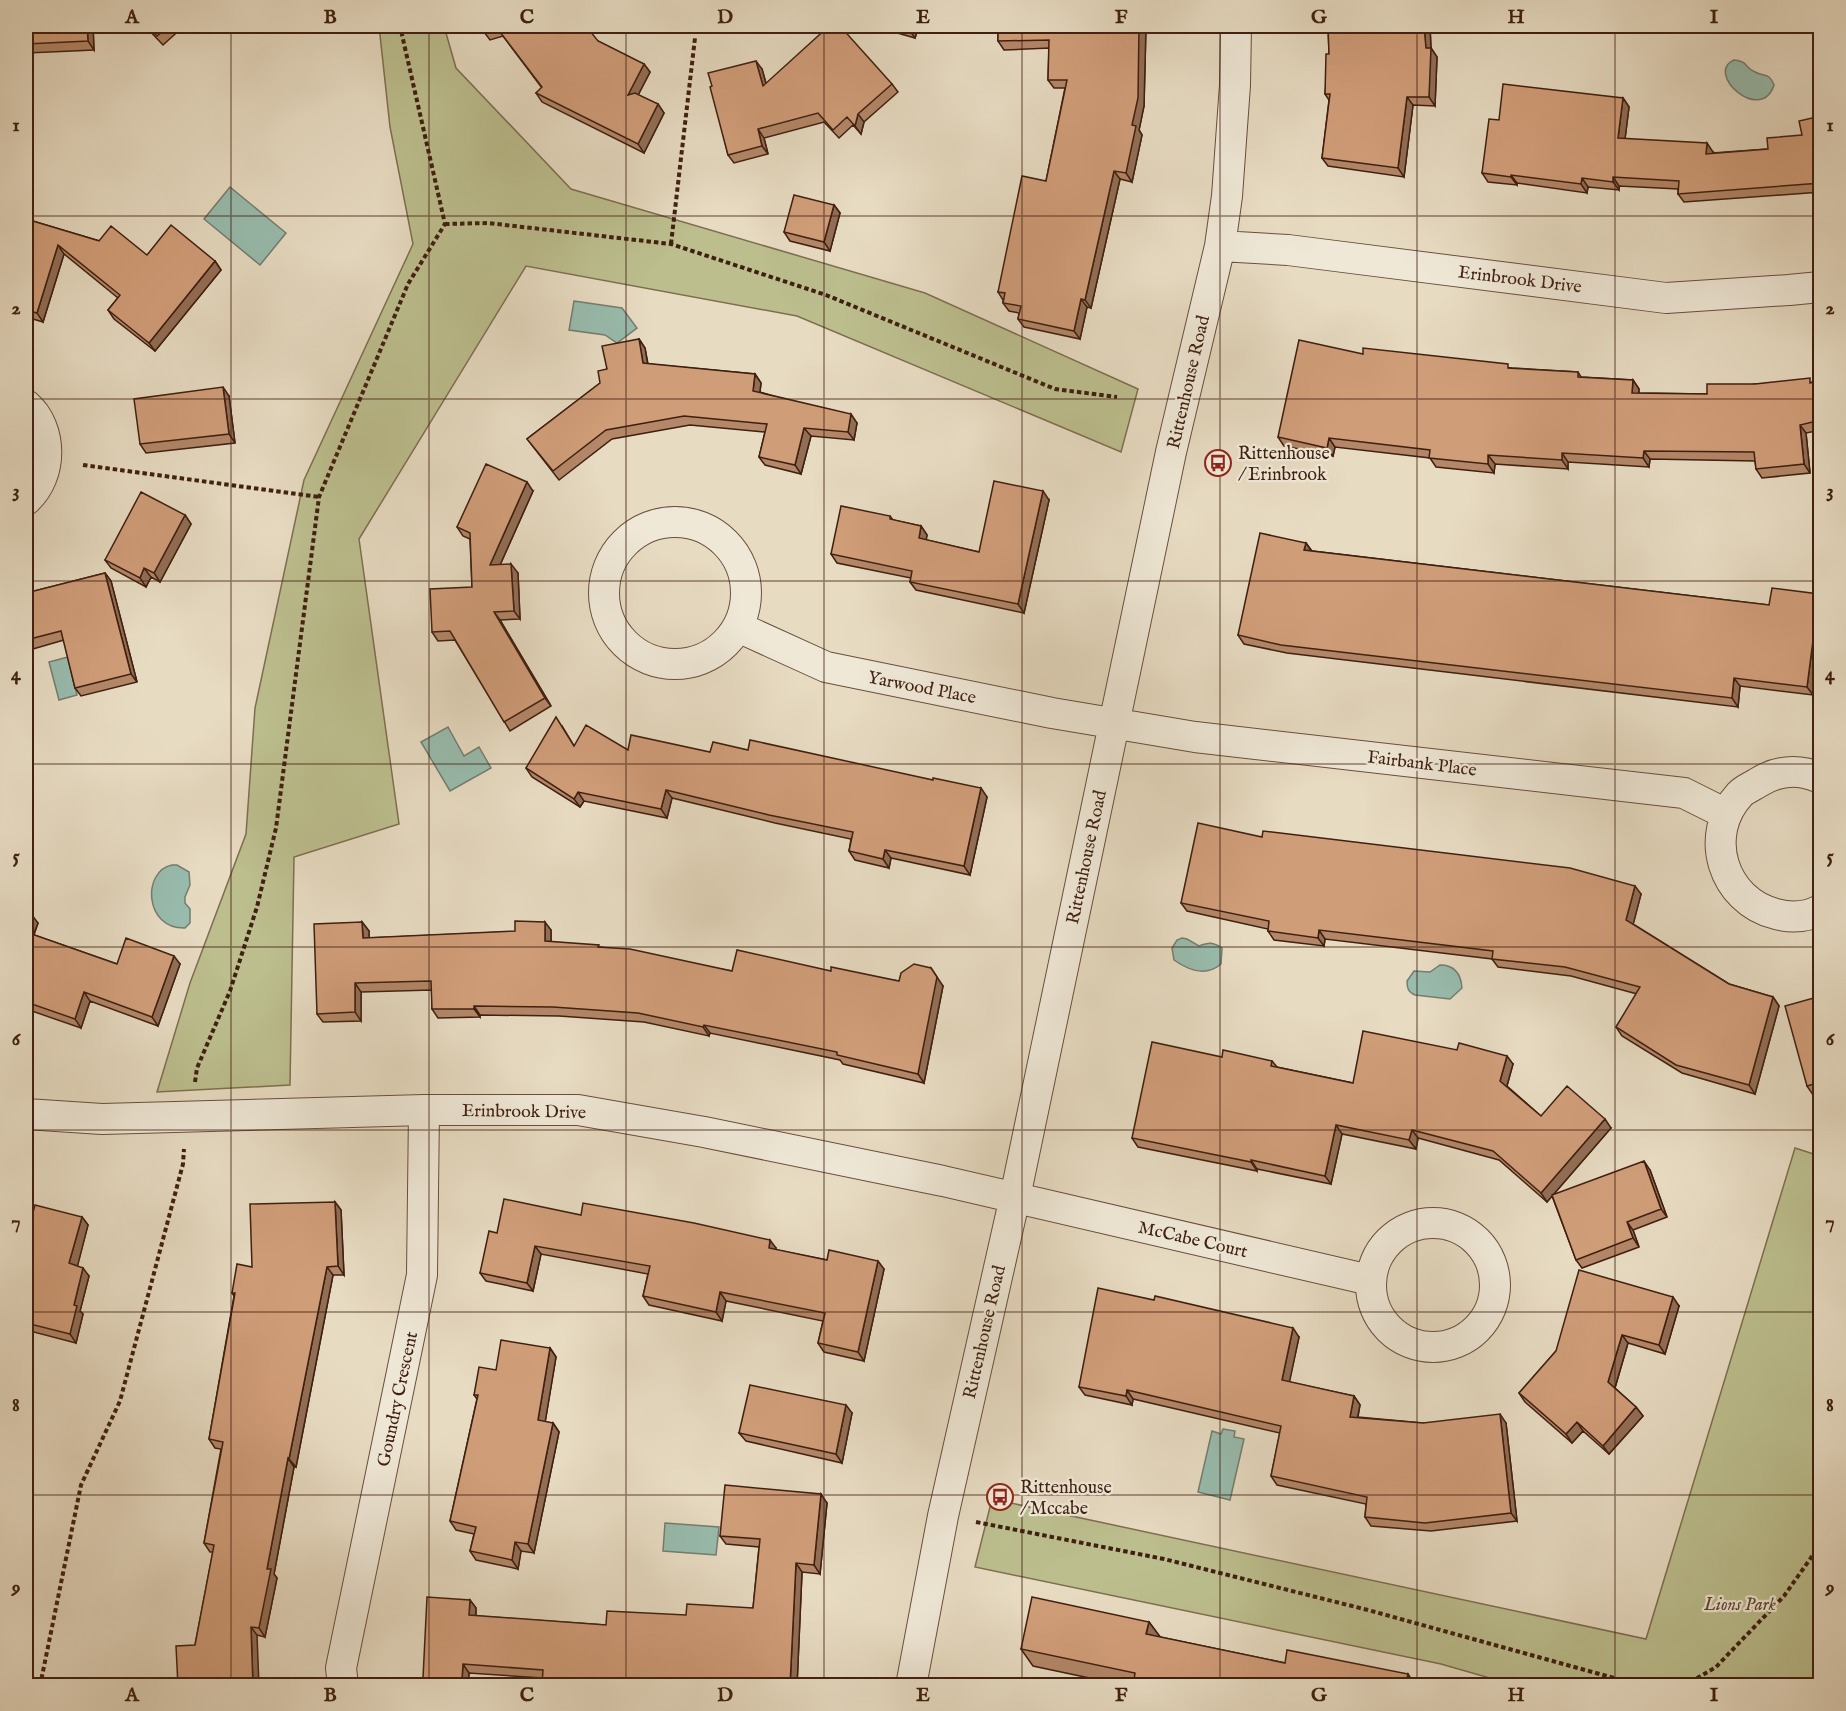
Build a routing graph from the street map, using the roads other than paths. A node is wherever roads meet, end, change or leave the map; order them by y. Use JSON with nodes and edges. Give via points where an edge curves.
{"nodes":[{"id":1,"x":1236,"y":26,"type":"edge"},
{"id":2,"x":1220,"y":246,"type":"junction"},
{"id":3,"x":1821,"y":286,"type":"edge"},
{"id":4,"x":26,"y":405,"type":"edge"},
{"id":5,"x":26,"y":500,"type":"edge"},
{"id":6,"x":738,"y":627,"type":"junction"},
{"id":7,"x":1114,"y":723,"type":"junction"},
{"id":8,"x":1821,"y":778,"type":"edge"},
{"id":9,"x":1726,"y":814,"type":"junction"},
{"id":10,"x":1821,"y":910,"type":"edge"},
{"id":11,"x":424,"y":1110,"type":"junction"},
{"id":12,"x":26,"y":1114,"type":"edge"},
{"id":13,"x":1015,"y":1197,"type":"junction"},
{"id":14,"x":1370,"y":1280,"type":"junction"},
{"id":15,"x":343,"y":1686,"type":"edge"},
{"id":16,"x":911,"y":1686,"type":"edge"}],
"edges":[{"from":1,"to":2,"type":"street","name":"Rittenhouse Road","via":[[1227,196]]},
{"from":2,"to":3,"type":"street","name":"Erinbrook Drive","via":[[1288,250],[1666,298]]},
{"from":2,"to":7,"type":"street","name":"Rittenhouse Road","via":[[1171,452]]},
{"from":4,"to":5,"type":"street","via":[[42,427],[47,450],[38,485]]},
{"from":6,"to":6,"type":"street","via":[[746,603],[742,568],[729,546],[714,533],[672,522],[648,527],[631,537],[614,556],[605,578],[610,623],[624,643],[639,654],[662,663],[702,659],[723,646]]},
{"from":6,"to":7,"type":"street","name":"Yarwood Place","via":[[826,667]]},
{"from":7,"to":9,"type":"street","name":"Fairbank Place","via":[[1195,737],[1684,793]]},
{"from":7,"to":13,"type":"street","name":"Rittenhouse Road"},
{"from":8,"to":9,"type":"street","via":[[1796,772],[1771,775],[1741,793]]},
{"from":9,"to":10,"type":"street","via":[[1721,856],[1729,880],[1743,898],[1764,911],[1787,917],[1812,915]]},
{"from":11,"to":12,"type":"street","name":"Erinbrook Drive","via":[[102,1119]]},
{"from":11,"to":13,"type":"street","name":"Erinbrook Drive","via":[[578,1110],[715,1134]]},
{"from":11,"to":15,"type":"street","name":"Goundry Crescent","via":[[422,1275],[341,1668]]},
{"from":13,"to":14,"type":"street","name":"McCabe Court"},
{"from":13,"to":16,"type":"street","name":"Rittenhouse Road","via":[[943,1516]]},
{"from":14,"to":14,"type":"street","via":[[1373,1302],[1382,1321],[1397,1336],[1427,1346],[1459,1341],[1474,1331],[1488,1314],[1495,1291],[1493,1269],[1484,1249],[1469,1234],[1446,1223],[1425,1222],[1395,1234],[1380,1250]]}]}
